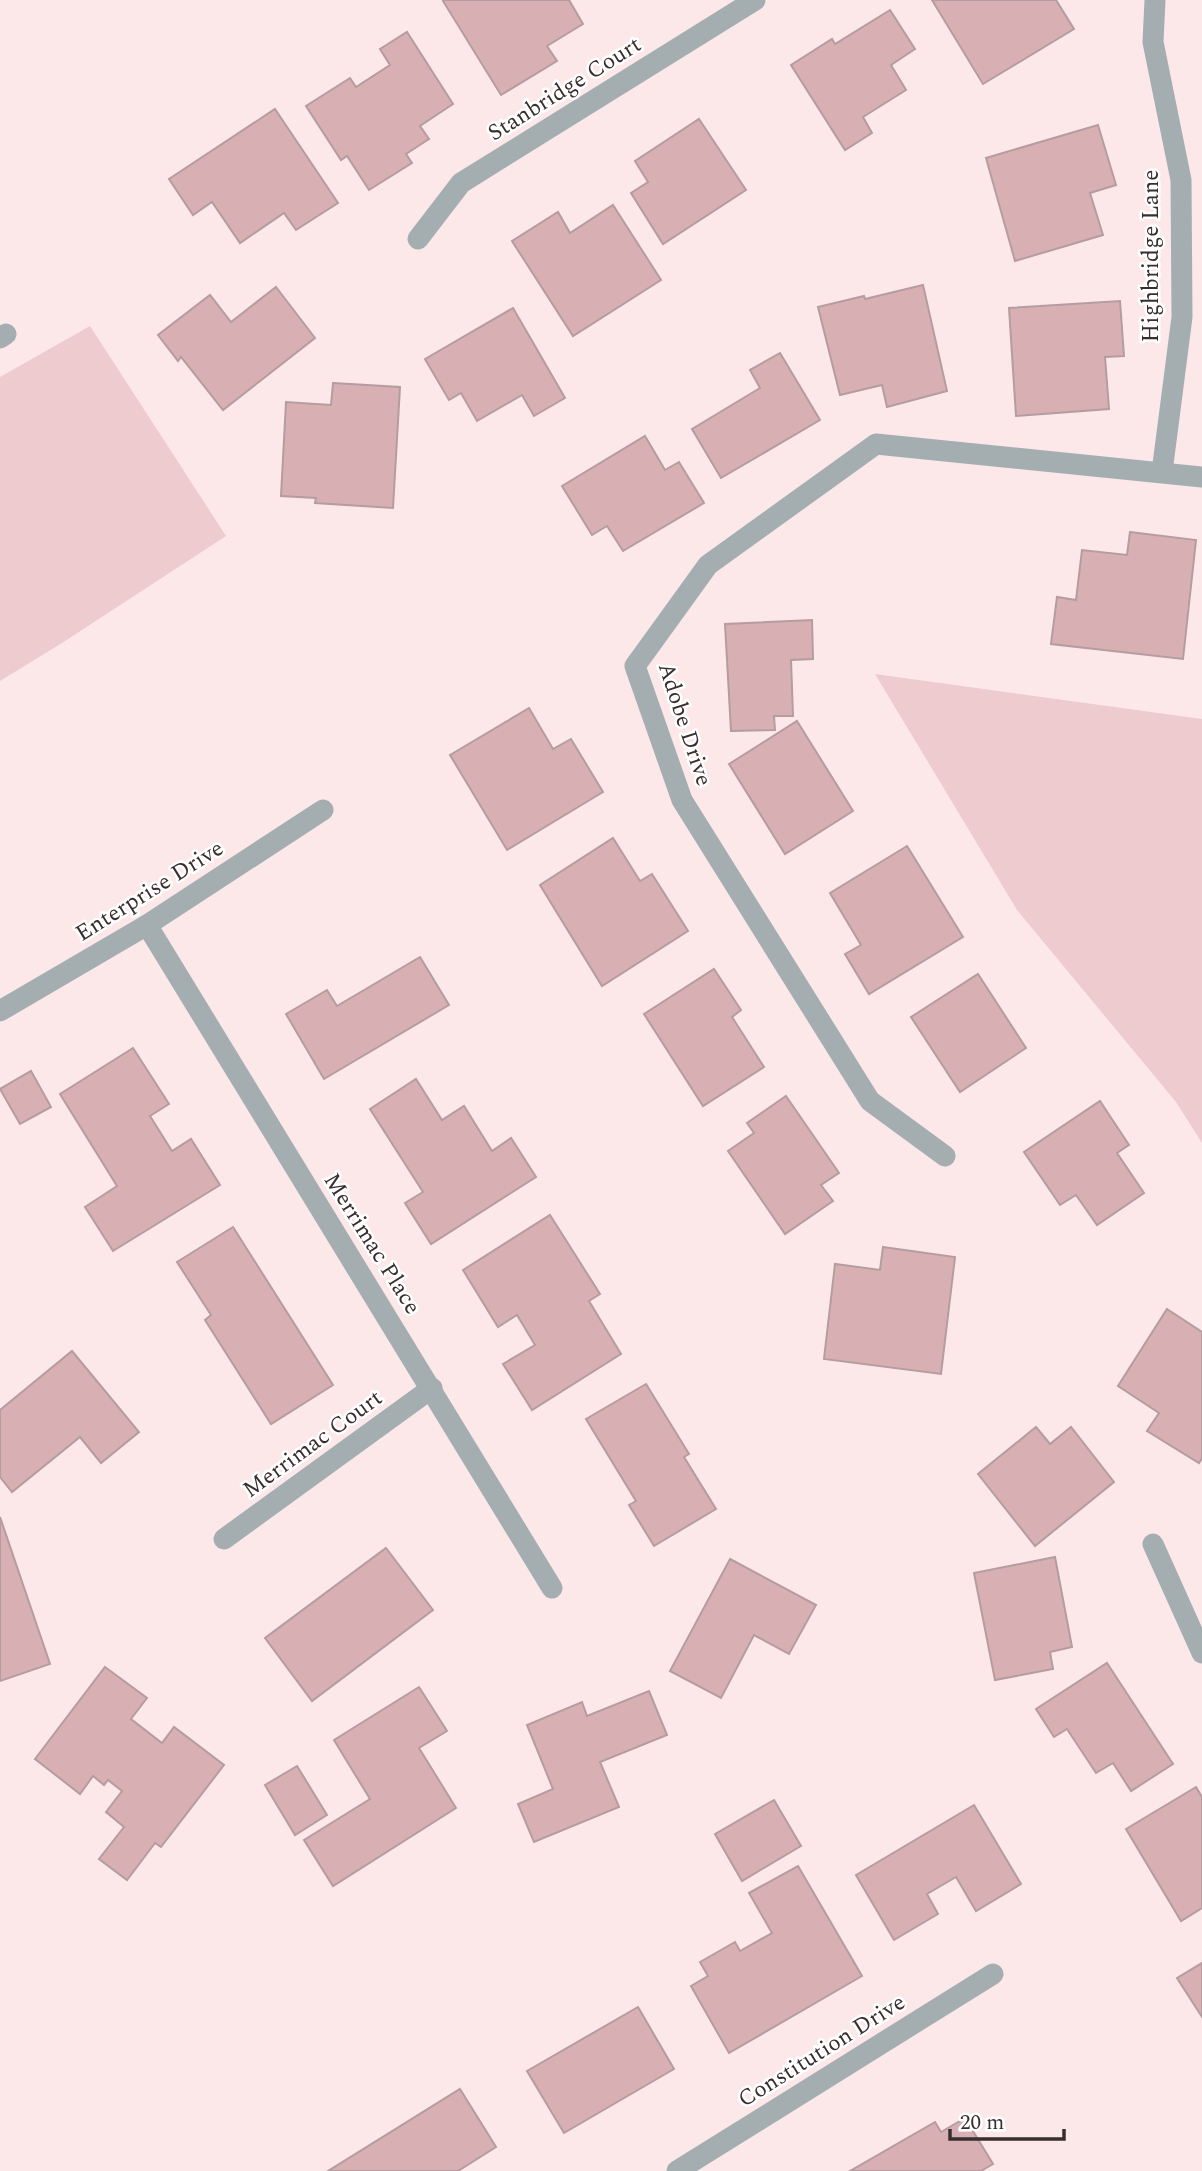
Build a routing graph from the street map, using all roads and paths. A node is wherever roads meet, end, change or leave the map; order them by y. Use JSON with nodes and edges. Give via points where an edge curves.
{"nodes":[{"id":1,"x":755,"y":0,"type":"edge"},
{"id":2,"x":1155,"y":0,"type":"edge"},
{"id":3,"x":418,"y":239,"type":"dead end"},
{"id":4,"x":1162,"y":472,"type":"junction"},
{"id":5,"x":1202,"y":477,"type":"edge"},
{"id":6,"x":323,"y":810,"type":"dead end"},
{"id":7,"x":147,"y":925,"type":"junction"},
{"id":8,"x":0,"y":1011,"type":"edge"},
{"id":9,"x":945,"y":1156,"type":"dead end"},
{"id":10,"x":432,"y":1388,"type":"junction"},
{"id":11,"x":224,"y":1539,"type":"dead end"},
{"id":12,"x":1153,"y":1544,"type":"dead end"},
{"id":13,"x":552,"y":1588,"type":"dead end"},
{"id":14,"x":1202,"y":1653,"type":"edge"},
{"id":15,"x":993,"y":1974,"type":"dead end"},
{"id":16,"x":677,"y":2171,"type":"edge"}],
"edges":[{"from":1,"to":3,"type":"street","name":"Stanbridge Court","via":[[461,183]]},
{"from":2,"to":4,"type":"street","name":"Highbridge Lane","via":[[1153,42],[1181,180],[1182,317]]},
{"from":4,"to":5,"type":"street","name":"Adobe Drive"},
{"from":4,"to":9,"type":"street","name":"Adobe Drive","via":[[876,444],[708,565],[635,666],[682,800],[870,1101]]},
{"from":6,"to":7,"type":"street","name":"Enterprise Drive"},
{"from":7,"to":8,"type":"street","name":"Enterprise Drive"},
{"from":7,"to":10,"type":"street","name":"Merrimac Place"},
{"from":10,"to":11,"type":"street","name":"Merrimac Court"},
{"from":10,"to":13,"type":"street","name":"Merrimac Place"},
{"from":12,"to":14,"type":"street"},
{"from":15,"to":16,"type":"street","name":"Constitution Drive"}]}
